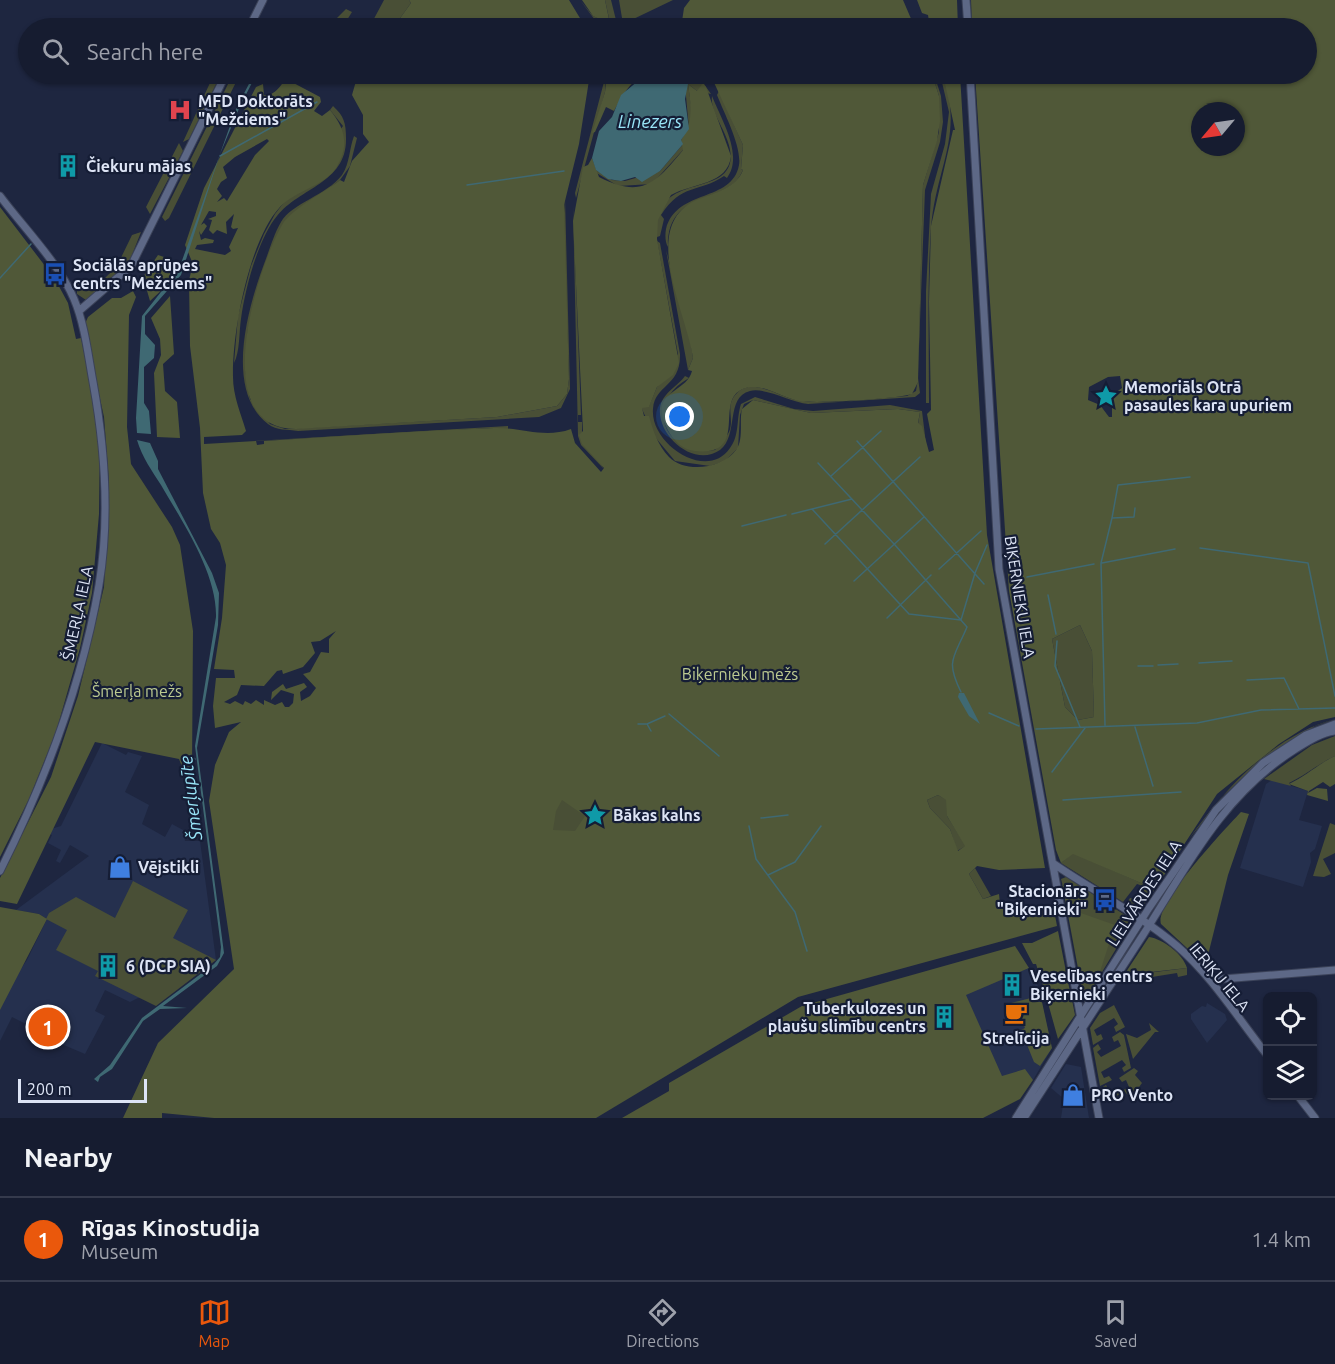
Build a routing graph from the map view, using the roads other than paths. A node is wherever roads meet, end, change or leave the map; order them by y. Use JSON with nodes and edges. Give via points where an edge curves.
{"nodes":[{"id":1,"x":263,"y":0,"type":"edge"},
{"id":2,"x":966,"y":0,"type":"edge"},
{"id":3,"x":254,"y":18,"type":"edge"},
{"id":4,"x":967,"y":18,"type":"edge"},
{"id":5,"x":221,"y":84,"type":"edge"},
{"id":6,"x":971,"y":84,"type":"edge"},
{"id":7,"x":0,"y":196,"type":"edge"},
{"id":8,"x":79,"y":311,"type":"junction"},
{"id":9,"x":1335,"y":724,"type":"edge"},
{"id":10,"x":1335,"y":731,"type":"edge"},
{"id":11,"x":1054,"y":864,"type":"junction"},
{"id":12,"x":0,"y":871,"type":"edge"},
{"id":13,"x":1146,"y":921,"type":"junction"},
{"id":14,"x":1335,"y":970,"type":"edge"},
{"id":15,"x":1210,"y":980,"type":"junction"},
{"id":16,"x":1082,"y":1016,"type":"junction"},
{"id":17,"x":1083,"y":1027,"type":"junction"},
{"id":18,"x":1263,"y":1049,"type":"edge"},
{"id":19,"x":1045,"y":1079,"type":"junction"},
{"id":20,"x":1302,"y":1100,"type":"edge"},
{"id":21,"x":1016,"y":1118,"type":"edge"},
{"id":22,"x":1024,"y":1118,"type":"edge"},
{"id":23,"x":1100,"y":1118,"type":"edge"},
{"id":24,"x":1315,"y":1118,"type":"edge"}],
"edges":[{"from":1,"to":3,"type":"main road"},
{"from":2,"to":4,"type":"main road"},
{"from":5,"to":8,"type":"main road","via":[[135,259],[122,276]]},
{"from":6,"to":11,"type":"main road","name":"BIĶERNIEKU IELA","via":[[999,569]]},
{"from":7,"to":8,"type":"main road","name":"ŠMERĻA IELA","via":[[67,285]]},
{"from":8,"to":12,"type":"main road","name":"ŠMERĻA IELA","via":[[104,454],[99,584],[56,746],[34,803]]},
{"from":9,"to":13,"type":"main road","name":"LIELVĀRDES IELA","via":[[1306,735],[1239,784],[1216,810]]},
{"from":10,"to":13,"type":"main road","name":"LIELVĀRDES IELA","via":[[1276,761],[1242,790]]},
{"from":11,"to":13,"type":"main road","name":"IERIĶU IELA"},
{"from":11,"to":16,"type":"main road","name":"BIĶERNIEKU IELA"},
{"from":13,"to":15,"type":"main road","name":"IERIĶU IELA"},
{"from":13,"to":16,"type":"main road","name":"LIELVĀRDES IELA"},
{"from":13,"to":17,"type":"main road","name":"LIELVĀRDES IELA"},
{"from":14,"to":15,"type":"main road"},
{"from":15,"to":18,"type":"main road","name":"IERIĶU IELA"},
{"from":16,"to":17,"type":"main road","name":"BIĶERNIEKU IELA"},
{"from":16,"to":19,"type":"main road","name":"LIELVĀRDES IELA"},
{"from":17,"to":19,"type":"main road","name":"LIELVĀRDES IELA"},
{"from":17,"to":23,"type":"main road","name":"BIĶERNIEKU IELA"},
{"from":19,"to":21,"type":"main road","name":"LIELVĀRDES IELA"},
{"from":19,"to":22,"type":"main road","name":"LIELVĀRDES IELA"},
{"from":20,"to":24,"type":"main road"}]}
